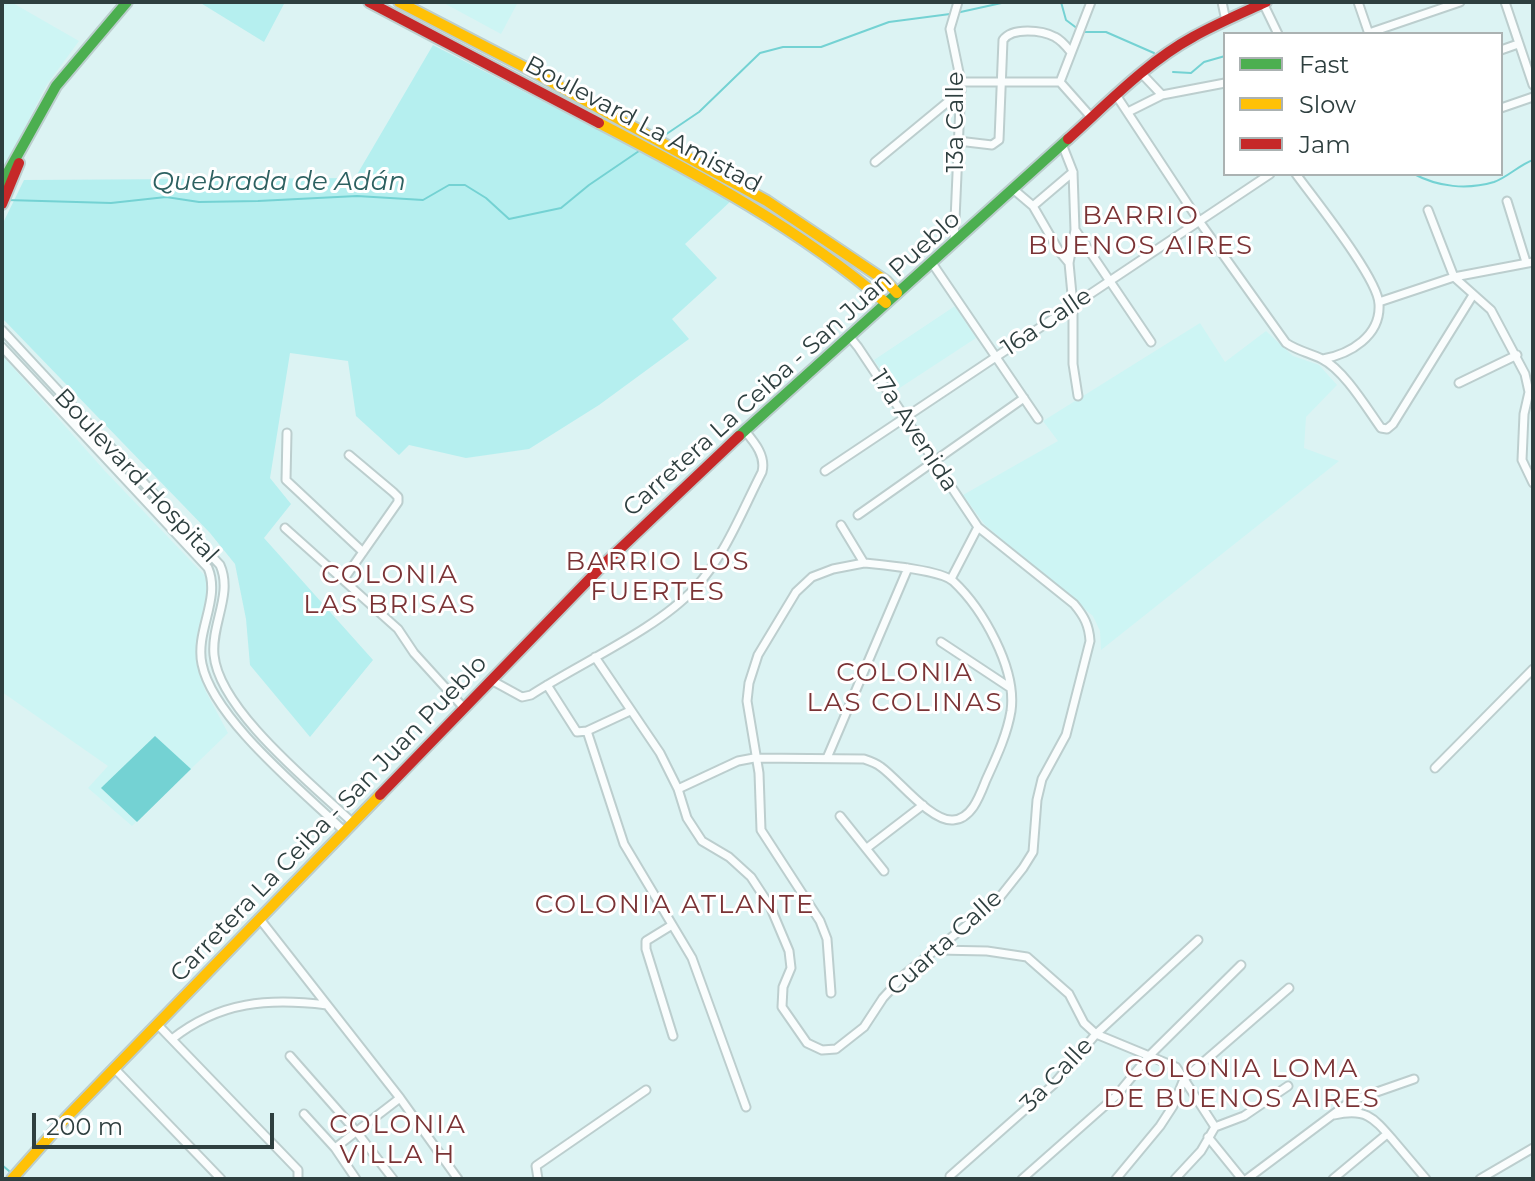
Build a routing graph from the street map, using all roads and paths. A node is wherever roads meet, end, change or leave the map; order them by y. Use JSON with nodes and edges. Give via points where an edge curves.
{"nodes":[{"id":1,"x":127,"y":2,"type":"edge"},
{"id":2,"x":369,"y":2,"type":"edge"},
{"id":3,"x":399,"y":2,"type":"edge"},
{"id":4,"x":958,"y":2,"type":"edge"},
{"id":5,"x":1091,"y":2,"type":"edge"},
{"id":6,"x":1222,"y":2,"type":"edge"},
{"id":7,"x":1358,"y":2,"type":"edge"},
{"id":8,"x":1460,"y":2,"type":"edge"},
{"id":9,"x":1505,"y":2,"type":"edge"},
{"id":10,"x":1264,"y":3,"type":"edge"},
{"id":11,"x":1226,"y":21,"type":"junction"},
{"id":12,"x":1277,"y":32,"type":"edge"},
{"id":13,"x":1368,"y":32,"type":"edge"},
{"id":14,"x":1375,"y":32,"type":"edge"},
{"id":15,"x":1518,"y":44,"type":"junction"},
{"id":16,"x":1503,"y":49,"type":"edge"},
{"id":17,"x":1070,"y":51,"type":"junction"},
{"id":18,"x":1142,"y":74,"type":"junction"},
{"id":19,"x":961,"y":82,"type":"junction"},
{"id":20,"x":1002,"y":82,"type":"junction"},
{"id":21,"x":1060,"y":82,"type":"junction"},
{"id":22,"x":1223,"y":83,"type":"edge"},
{"id":23,"x":1533,"y":85,"type":"edge"},
{"id":24,"x":961,"y":91,"type":"junction"},
{"id":25,"x":1116,"y":95,"type":"junction"},
{"id":26,"x":1162,"y":95,"type":"junction"},
{"id":27,"x":1533,"y":97,"type":"edge"},
{"id":28,"x":1503,"y":107,"type":"edge"},
{"id":29,"x":1128,"y":112,"type":"junction"},
{"id":30,"x":1091,"y":117,"type":"junction"},
{"id":31,"x":958,"y":141,"type":"junction"},
{"id":32,"x":1062,"y":144,"type":"junction"},
{"id":33,"x":22,"y":150,"type":"junction"},
{"id":34,"x":875,"y":162,"type":"dead end"},
{"id":35,"x":1073,"y":172,"type":"junction"},
{"id":36,"x":1267,"y":176,"type":"edge"},
{"id":37,"x":1297,"y":176,"type":"edge"},
{"id":38,"x":3,"y":182,"type":"edge"},
{"id":39,"x":1013,"y":189,"type":"junction"},
{"id":40,"x":1507,"y":201,"type":"dead end"},
{"id":41,"x":2,"y":204,"type":"edge"},
{"id":42,"x":1033,"y":206,"type":"junction"},
{"id":43,"x":1428,"y":210,"type":"dead end"},
{"id":44,"x":1199,"y":221,"type":"junction"},
{"id":45,"x":1075,"y":230,"type":"junction"},
{"id":46,"x":954,"y":243,"type":"junction"},
{"id":47,"x":1530,"y":262,"type":"edge"},
{"id":48,"x":932,"y":263,"type":"junction"},
{"id":49,"x":1069,"y":263,"type":"junction"},
{"id":50,"x":1454,"y":277,"type":"junction"},
{"id":51,"x":1109,"y":281,"type":"junction"},
{"id":52,"x":897,"y":293,"type":"junction"},
{"id":53,"x":1473,"y":295,"type":"junction"},
{"id":54,"x":1379,"y":302,"type":"junction"},
{"id":55,"x":886,"y":303,"type":"junction"},
{"id":56,"x":1073,"y":305,"type":"junction"},
{"id":57,"x":2,"y":330,"type":"edge"},
{"id":58,"x":849,"y":336,"type":"junction"},
{"id":59,"x":1151,"y":342,"type":"dead end"},
{"id":60,"x":2,"y":347,"type":"edge"},
{"id":61,"x":1517,"y":355,"type":"junction"},
{"id":62,"x":996,"y":356,"type":"junction"},
{"id":63,"x":1323,"y":359,"type":"junction"},
{"id":64,"x":1459,"y":383,"type":"dead end"},
{"id":65,"x":1078,"y":396,"type":"dead end"},
{"id":66,"x":1024,"y":398,"type":"junction"},
{"id":67,"x":905,"y":416,"type":"junction"},
{"id":68,"x":1038,"y":419,"type":"dead end"},
{"id":69,"x":745,"y":431,"type":"junction"},
{"id":70,"x":287,"y":433,"type":"dead end"},
{"id":71,"x":349,"y":455,"type":"dead end"},
{"id":72,"x":934,"y":462,"type":"junction"},
{"id":73,"x":825,"y":471,"type":"dead end"},
{"id":74,"x":1533,"y":483,"type":"edge"},
{"id":75,"x":858,"y":515,"type":"dead end"},
{"id":76,"x":841,"y":525,"type":"dead end"},
{"id":77,"x":978,"y":527,"type":"junction"},
{"id":78,"x":285,"y":528,"type":"dead end"},
{"id":79,"x":363,"y":552,"type":"junction"},
{"id":80,"x":864,"y":563,"type":"junction"},
{"id":81,"x":908,"y":568,"type":"junction"},
{"id":82,"x":344,"y":579,"type":"junction"},
{"id":83,"x":951,"y":579,"type":"junction"},
{"id":84,"x":1089,"y":629,"type":"joint"},
{"id":85,"x":941,"y":642,"type":"dead end"},
{"id":86,"x":595,"y":657,"type":"junction"},
{"id":87,"x":1533,"y":669,"type":"edge"},
{"id":88,"x":491,"y":680,"type":"junction"},
{"id":89,"x":547,"y":685,"type":"junction"},
{"id":90,"x":1009,"y":687,"type":"junction"},
{"id":91,"x":464,"y":708,"type":"junction"},
{"id":92,"x":630,"y":711,"type":"junction"},
{"id":93,"x":587,"y":731,"type":"junction"},
{"id":94,"x":754,"y":758,"type":"junction"},
{"id":95,"x":827,"y":758,"type":"junction"},
{"id":96,"x":1435,"y":768,"type":"dead end"},
{"id":97,"x":678,"y":789,"type":"junction"},
{"id":98,"x":923,"y":805,"type":"junction"},
{"id":99,"x":840,"y":816,"type":"dead end"},
{"id":100,"x":349,"y":828,"type":"junction"},
{"id":101,"x":867,"y":848,"type":"junction"},
{"id":102,"x":884,"y":871,"type":"dead end"},
{"id":103,"x":259,"y":918,"type":"junction"},
{"id":104,"x":672,"y":925,"type":"junction"},
{"id":105,"x":1198,"y":940,"type":"dead end"},
{"id":106,"x":937,"y":950,"type":"junction"},
{"id":107,"x":1241,"y":965,"type":"dead end"},
{"id":108,"x":1289,"y":988,"type":"dead end"},
{"id":109,"x":831,"y":993,"type":"dead end"},
{"id":110,"x":327,"y":1005,"type":"junction"},
{"id":111,"x":158,"y":1025,"type":"junction"},
{"id":112,"x":1096,"y":1034,"type":"junction"},
{"id":113,"x":673,"y":1036,"type":"dead end"},
{"id":114,"x":172,"y":1039,"type":"junction"},
{"id":115,"x":290,"y":1056,"type":"dead end"},
{"id":116,"x":1149,"y":1056,"type":"junction"},
{"id":117,"x":115,"y":1069,"type":"junction"},
{"id":118,"x":1184,"y":1079,"type":"junction"},
{"id":119,"x":1414,"y":1079,"type":"dead end"},
{"id":120,"x":1288,"y":1086,"type":"dead end"},
{"id":121,"x":646,"y":1090,"type":"dead end"},
{"id":122,"x":400,"y":1098,"type":"junction"},
{"id":123,"x":746,"y":1107,"type":"dead end"},
{"id":124,"x":304,"y":1114,"type":"dead end"},
{"id":125,"x":1332,"y":1115,"type":"junction"},
{"id":126,"x":1215,"y":1127,"type":"junction"},
{"id":127,"x":356,"y":1131,"type":"junction"},
{"id":128,"x":1387,"y":1134,"type":"junction"},
{"id":129,"x":1208,"y":1137,"type":"junction"},
{"id":130,"x":335,"y":1148,"type":"junction"},
{"id":131,"x":1533,"y":1148,"type":"edge"},
{"id":132,"x":950,"y":1176,"type":"dead end"},
{"id":133,"x":1424,"y":1177,"type":"edge"},
{"id":134,"x":12,"y":1179,"type":"edge"},
{"id":135,"x":221,"y":1179,"type":"edge"},
{"id":136,"x":298,"y":1179,"type":"edge"},
{"id":137,"x":356,"y":1179,"type":"edge"},
{"id":138,"x":393,"y":1179,"type":"edge"},
{"id":139,"x":458,"y":1179,"type":"edge"},
{"id":140,"x":538,"y":1179,"type":"edge"},
{"id":141,"x":1022,"y":1179,"type":"edge"},
{"id":142,"x":1116,"y":1179,"type":"edge"},
{"id":143,"x":1175,"y":1179,"type":"edge"},
{"id":144,"x":1245,"y":1179,"type":"edge"},
{"id":145,"x":1333,"y":1179,"type":"edge"},
{"id":146,"x":1414,"y":1179,"type":"edge"},
{"id":147,"x":1480,"y":1179,"type":"edge"}],
"edges":[{"from":1,"to":33,"type":"main road","via":[[56,86]]},
{"from":2,"to":55,"type":"main road","name":"Boulevard La Amistad","via":[[760,211]]},
{"from":3,"to":52,"type":"main road","name":"Boulevard La Amistad","via":[[767,201]]},
{"from":4,"to":19,"type":"street","name":"13a Calle","via":[[950,29]]},
{"from":5,"to":17,"type":"street"},
{"from":6,"to":11,"type":"street"},
{"from":7,"to":13,"type":"street"},
{"from":8,"to":14,"type":"street"},
{"from":9,"to":15,"type":"street"},
{"from":10,"to":11,"type":"main road","name":"Carretera La Ceiba - San Juan Pueblo"},
{"from":10,"to":12,"type":"street"},
{"from":11,"to":18,"type":"main road","name":"Carretera La Ceiba - San Juan Pueblo","via":[[1192,37]]},
{"from":15,"to":16,"type":"street"},
{"from":15,"to":23,"type":"street"},
{"from":17,"to":20,"type":"street","via":[[1054,36],[1040,32],[1006,35]]},
{"from":17,"to":21,"type":"street"},
{"from":18,"to":25,"type":"main road","name":"Carretera La Ceiba - San Juan Pueblo"},
{"from":18,"to":26,"type":"street"},
{"from":19,"to":20,"type":"street"},
{"from":19,"to":24,"type":"street","name":"13a Calle"},
{"from":20,"to":21,"type":"street"},
{"from":20,"to":31,"type":"street","via":[[999,140],[992,145]]},
{"from":21,"to":30,"type":"street"},
{"from":22,"to":26,"type":"street"},
{"from":24,"to":31,"type":"street","name":"13a Calle"},
{"from":24,"to":34,"type":"street"},
{"from":25,"to":29,"type":"street"},
{"from":25,"to":30,"type":"main road","name":"Carretera La Ceiba - San Juan Pueblo"},
{"from":26,"to":29,"type":"street"},
{"from":27,"to":28,"type":"street"},
{"from":29,"to":44,"type":"street"},
{"from":30,"to":32,"type":"main road","name":"Carretera La Ceiba - San Juan Pueblo"},
{"from":31,"to":46,"type":"street","name":"13a Calle"},
{"from":32,"to":35,"type":"street"},
{"from":32,"to":39,"type":"main road","name":"Carretera La Ceiba - San Juan Pueblo"},
{"from":33,"to":38,"type":"main road"},
{"from":33,"to":41,"type":"main road"},
{"from":35,"to":42,"type":"street"},
{"from":35,"to":45,"type":"street"},
{"from":36,"to":44,"type":"street","name":"16a Calle"},
{"from":37,"to":54,"type":"street"},
{"from":39,"to":42,"type":"street"},
{"from":39,"to":46,"type":"main road","name":"Carretera La Ceiba - San Juan Pueblo"},
{"from":40,"to":47,"type":"street"},
{"from":42,"to":49,"type":"street"},
{"from":43,"to":50,"type":"street"},
{"from":44,"to":51,"type":"street","name":"16a Calle"},
{"from":44,"to":63,"type":"street","via":[[1286,343]]},
{"from":45,"to":49,"type":"street"},
{"from":45,"to":51,"type":"street"},
{"from":46,"to":48,"type":"main road","name":"Carretera La Ceiba - San Juan Pueblo"},
{"from":47,"to":50,"type":"street"},
{"from":48,"to":52,"type":"main road","name":"Carretera La Ceiba - San Juan Pueblo"},
{"from":48,"to":62,"type":"street"},
{"from":49,"to":56,"type":"street"},
{"from":50,"to":53,"type":"street"},
{"from":50,"to":54,"type":"street"},
{"from":51,"to":56,"type":"street","name":"16a Calle"},
{"from":51,"to":59,"type":"street"},
{"from":52,"to":55,"type":"main road","name":"Carretera La Ceiba - San Juan Pueblo"},
{"from":53,"to":61,"type":"street","via":[[1491,310]]},
{"from":53,"to":63,"type":"street","via":[[1387,429]]},
{"from":54,"to":63,"type":"street","via":[[1376,318],[1358,347]]},
{"from":55,"to":58,"type":"main road","name":"Carretera La Ceiba - San Juan Pueblo"},
{"from":56,"to":62,"type":"street","name":"16a Calle"},
{"from":56,"to":65,"type":"street"},
{"from":57,"to":100,"type":"street","name":"Boulevard Hospital","via":[[220,565],[226,587],[213,644],[226,691],[242,716]]},
{"from":58,"to":67,"type":"street","name":"17a Avenida"},
{"from":58,"to":69,"type":"main road","name":"Carretera La Ceiba - San Juan Pueblo"},
{"from":60,"to":100,"type":"street","name":"Boulevard Hospital","via":[[208,568],[213,590],[200,647],[213,694],[234,725]]},
{"from":61,"to":64,"type":"street"},
{"from":61,"to":74,"type":"street","via":[[1529,392],[1522,460]]},
{"from":62,"to":66,"type":"street"},
{"from":62,"to":67,"type":"street","name":"16a Calle"},
{"from":66,"to":68,"type":"street"},
{"from":66,"to":72,"type":"street"},
{"from":67,"to":72,"type":"street","name":"17a Avenida"},
{"from":67,"to":73,"type":"street","name":"16a Calle"},
{"from":69,"to":86,"type":"street","via":[[764,463],[709,571],[680,603]]},
{"from":69,"to":88,"type":"main road","name":"Carretera La Ceiba - San Juan Pueblo"},
{"from":70,"to":79,"type":"street","via":[[286,480]]},
{"from":71,"to":79,"type":"street","via":[[398,497]]},
{"from":72,"to":75,"type":"street"},
{"from":72,"to":77,"type":"street","name":"17a Avenida"},
{"from":76,"to":80,"type":"street"},
{"from":77,"to":83,"type":"street"},
{"from":77,"to":84,"type":"street","name":"17a Avenida","via":[[1074,604]]},
{"from":78,"to":82,"type":"street"},
{"from":79,"to":82,"type":"street"},
{"from":80,"to":81,"type":"street"},
{"from":80,"to":94,"type":"street","via":[[812,577],[776,623],[749,683]]},
{"from":81,"to":83,"type":"street"},
{"from":81,"to":95,"type":"street"},
{"from":82,"to":91,"type":"street","via":[[398,629]]},
{"from":83,"to":90,"type":"street","via":[[996,638]]},
{"from":84,"to":106,"type":"street","name":"Cuarta Calle","via":[[1066,735],[1042,779],[1033,852],[996,902]]},
{"from":85,"to":90,"type":"street"},
{"from":86,"to":89,"type":"street"},
{"from":86,"to":92,"type":"street"},
{"from":87,"to":96,"type":"street"},
{"from":88,"to":89,"type":"street","via":[[522,697]]},
{"from":88,"to":91,"type":"main road","name":"Carretera La Ceiba - San Juan Pueblo"},
{"from":89,"to":93,"type":"street","via":[[574,730]]},
{"from":90,"to":98,"type":"street","via":[[1011,709],[1002,743],[969,811],[957,819],[943,818]]},
{"from":91,"to":100,"type":"main road","name":"Carretera La Ceiba - San Juan Pueblo"},
{"from":92,"to":93,"type":"street"},
{"from":92,"to":97,"type":"street"},
{"from":93,"to":104,"type":"street","via":[[624,844]]},
{"from":94,"to":95,"type":"street"},
{"from":94,"to":97,"type":"street"},
{"from":94,"to":109,"type":"street","via":[[761,830],[820,921],[827,939]]},
{"from":95,"to":98,"type":"street","via":[[864,759],[880,766]]},
{"from":97,"to":106,"type":"street","name":"Cuarta Calle","via":[[702,841],[751,877],[770,906],[789,951],[791,968],[782,1007],[807,1043],[836,1049],[851,1039],[905,974]]},
{"from":98,"to":101,"type":"street"},
{"from":99,"to":101,"type":"street"},
{"from":100,"to":103,"type":"main road","name":"Carretera La Ceiba - San Juan Pueblo"},
{"from":101,"to":102,"type":"street"},
{"from":103,"to":110,"type":"street"},
{"from":103,"to":111,"type":"main road","name":"Carretera La Ceiba - San Juan Pueblo"},
{"from":104,"to":113,"type":"street","via":[[646,941],[646,949]]},
{"from":104,"to":123,"type":"street","via":[[692,958]]},
{"from":105,"to":112,"type":"street","name":"3a Calle"},
{"from":106,"to":112,"type":"street","via":[[1027,957],[1069,994]]},
{"from":107,"to":116,"type":"street"},
{"from":108,"to":118,"type":"street"},
{"from":110,"to":114,"type":"street","via":[[262,1001],[192,1023]]},
{"from":110,"to":122,"type":"street"},
{"from":111,"to":114,"type":"street"},
{"from":111,"to":117,"type":"main road","name":"Carretera La Ceiba - San Juan Pueblo"},
{"from":112,"to":116,"type":"street"},
{"from":112,"to":132,"type":"street","name":"3a Calle","via":[[1053,1085]]},
{"from":114,"to":136,"type":"street","via":[[298,1170]]},
{"from":115,"to":127,"type":"street"},
{"from":116,"to":118,"type":"street","via":[[1176,1067]]},
{"from":116,"to":141,"type":"street","via":[[1116,1096]]},
{"from":117,"to":134,"type":"main road","name":"Carretera La Ceiba - San Juan Pueblo"},
{"from":117,"to":135,"type":"street"},
{"from":118,"to":126,"type":"street"},
{"from":118,"to":142,"type":"street","via":[[1160,1126]]},
{"from":119,"to":125,"type":"street","via":[[1351,1101]]},
{"from":120,"to":126,"type":"street","via":[[1244,1116]]},
{"from":121,"to":140,"type":"street","via":[[536,1166]]},
{"from":122,"to":127,"type":"street"},
{"from":122,"to":139,"type":"street"},
{"from":124,"to":130,"type":"street"},
{"from":125,"to":128,"type":"street","via":[[1361,1113],[1379,1122]]},
{"from":125,"to":144,"type":"street"},
{"from":126,"to":129,"type":"street"},
{"from":127,"to":130,"type":"street"},
{"from":127,"to":138,"type":"street"},
{"from":128,"to":133,"type":"street"},
{"from":128,"to":145,"type":"street"},
{"from":129,"to":143,"type":"street"},
{"from":129,"to":144,"type":"street"},
{"from":130,"to":137,"type":"street"},
{"from":131,"to":147,"type":"street"},
{"from":133,"to":146,"type":"street"}]}
